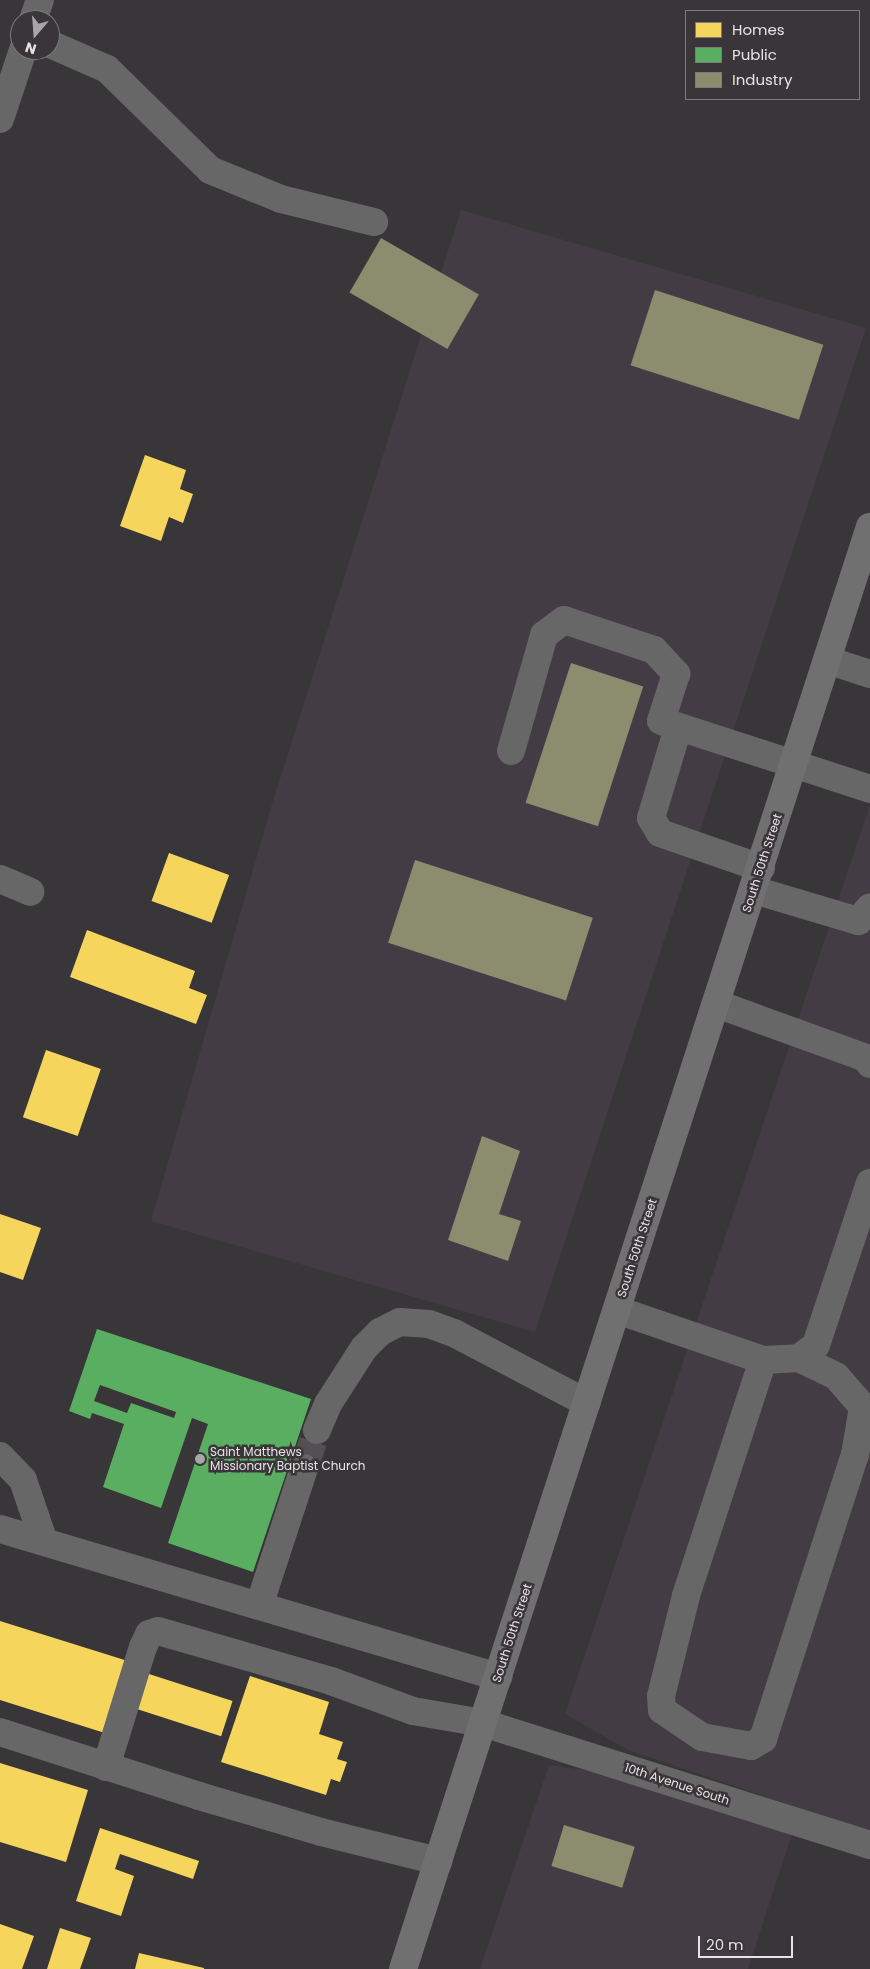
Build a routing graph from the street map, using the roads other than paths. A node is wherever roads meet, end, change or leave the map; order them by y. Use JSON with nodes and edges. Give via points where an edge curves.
{"nodes":[{"id":1,"x":60,"y":48,"type":"edge"},
{"id":2,"x":20,"y":60,"type":"edge"},
{"id":3,"x":0,"y":119,"type":"edge"},
{"id":4,"x":374,"y":222,"type":"dead end"},
{"id":5,"x":870,"y":527,"type":"edge"},
{"id":6,"x":827,"y":660,"type":"junction"},
{"id":7,"x":870,"y":674,"type":"edge"},
{"id":8,"x":678,"y":728,"type":"junction"},
{"id":9,"x":512,"y":751,"type":"dead end"},
{"id":10,"x":793,"y":766,"type":"junction"},
{"id":11,"x":870,"y":789,"type":"edge"},
{"id":12,"x":0,"y":879,"type":"edge"},
{"id":13,"x":757,"y":879,"type":"junction"},
{"id":14,"x":30,"y":892,"type":"dead end"},
{"id":15,"x":870,"y":907,"type":"edge"},
{"id":16,"x":717,"y":1004,"type":"junction"},
{"id":17,"x":870,"y":1064,"type":"edge"},
{"id":18,"x":870,"y":1183,"type":"edge"},
{"id":19,"x":617,"y":1310,"type":"junction"},
{"id":20,"x":799,"y":1358,"type":"junction"},
{"id":21,"x":763,"y":1360,"type":"junction"},
{"id":22,"x":587,"y":1403,"type":"junction"},
{"id":23,"x":317,"y":1430,"type":"tunnel mouth"},
{"id":24,"x":0,"y":1456,"type":"edge"},
{"id":25,"x":304,"y":1468,"type":"tunnel mouth"},
{"id":26,"x":0,"y":1529,"type":"edge"},
{"id":27,"x":44,"y":1542,"type":"junction"},
{"id":28,"x":260,"y":1606,"type":"junction"},
{"id":29,"x":498,"y":1677,"type":"junction"},
{"id":30,"x":483,"y":1723,"type":"junction"},
{"id":31,"x":0,"y":1732,"type":"edge"},
{"id":32,"x":106,"y":1767,"type":"junction"},
{"id":33,"x":870,"y":1845,"type":"edge"},
{"id":34,"x":438,"y":1861,"type":"junction"},
{"id":35,"x":403,"y":1969,"type":"edge"}],
"edges":[{"from":1,"to":4,"type":"street","via":[[107,69],[210,170],[281,199]]},
{"from":2,"to":3,"type":"street"},
{"from":5,"to":6,"type":"main road","name":"South 50th Street"},
{"from":6,"to":7,"type":"street"},
{"from":6,"to":10,"type":"main road","name":"South 50th Street"},
{"from":8,"to":9,"type":"street","via":[[661,722],[676,674],[654,650],[564,620],[544,635]]},
{"from":8,"to":10,"type":"street"},
{"from":8,"to":13,"type":"street","via":[[651,818],[660,833]]},
{"from":10,"to":11,"type":"street"},
{"from":10,"to":13,"type":"main road","name":"South 50th Street"},
{"from":12,"to":14,"type":"street"},
{"from":13,"to":15,"type":"street","via":[[858,920]]},
{"from":13,"to":16,"type":"main road","name":"South 50th Street"},
{"from":16,"to":17,"type":"street","via":[[866,1058]]},
{"from":16,"to":19,"type":"main road","name":"South 50th Street"},
{"from":18,"to":20,"type":"street","via":[[816,1344]]},
{"from":19,"to":21,"type":"street"},
{"from":19,"to":22,"type":"main road","name":"South 50th Street"},
{"from":20,"to":21,"type":"street"},
{"from":20,"to":21,"type":"street","via":[[836,1376],[863,1407],[855,1455],[764,1739],[751,1746],[702,1737],[662,1710],[661,1696],[686,1596]]},
{"from":22,"to":23,"type":"street","via":[[454,1333],[429,1324],[400,1322],[380,1332],[364,1348],[328,1404]]},
{"from":22,"to":29,"type":"main road","name":"South 50th Street"},
{"from":24,"to":27,"type":"street","via":[[24,1480]]},
{"from":25,"to":28,"type":"street"},
{"from":26,"to":27,"type":"street"},
{"from":27,"to":28,"type":"street"},
{"from":28,"to":29,"type":"street"},
{"from":29,"to":30,"type":"main road","name":"South 50th Street"},
{"from":30,"to":32,"type":"street","name":"10th Avenue South","via":[[413,1711],[331,1681],[158,1631],[149,1634],[143,1647]]},
{"from":30,"to":33,"type":"street","name":"10th Avenue South"},
{"from":30,"to":34,"type":"main road","name":"South 50th Street"},
{"from":31,"to":32,"type":"street"},
{"from":32,"to":34,"type":"street","via":[[321,1832]]},
{"from":34,"to":35,"type":"main road","name":"South 50th Street"}]}
